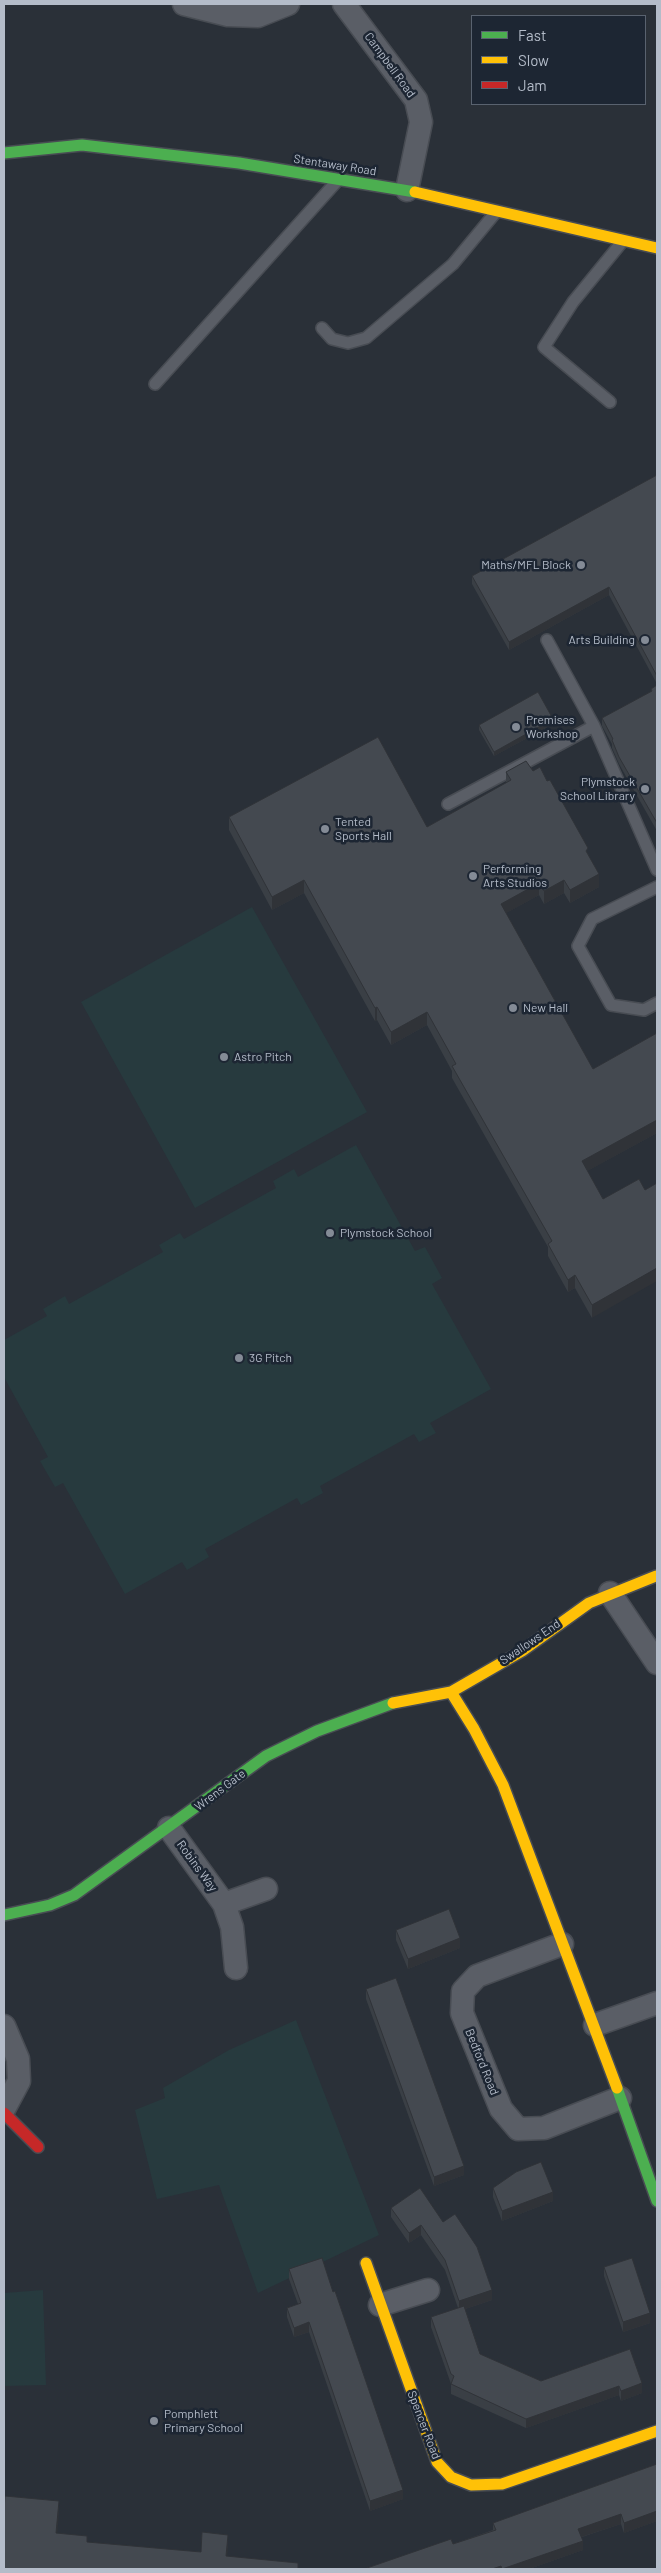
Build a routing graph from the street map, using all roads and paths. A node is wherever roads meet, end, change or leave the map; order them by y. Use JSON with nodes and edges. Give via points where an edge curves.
{"nodes":[{"id":1,"x":184,"y":4,"type":"edge"},
{"id":2,"x":288,"y":4,"type":"edge"},
{"id":3,"x":344,"y":4,"type":"edge"},
{"id":4,"x":4,"y":153,"type":"edge"},
{"id":5,"x":339,"y":179,"type":"junction"},
{"id":6,"x":407,"y":190,"type":"junction"},
{"id":7,"x":497,"y":211,"type":"junction"},
{"id":8,"x":623,"y":240,"type":"junction"},
{"id":9,"x":657,"y":248,"type":"edge"},
{"id":10,"x":322,"y":328,"type":"dead end"},
{"id":11,"x":155,"y":384,"type":"dead end"},
{"id":12,"x":610,"y":402,"type":"dead end"},
{"id":13,"x":548,"y":640,"type":"dead end"},
{"id":14,"x":594,"y":726,"type":"junction"},
{"id":15,"x":448,"y":804,"type":"dead end"},
{"id":16,"x":657,"y":870,"type":"edge"},
{"id":17,"x":657,"y":887,"type":"edge"},
{"id":18,"x":657,"y":1003,"type":"edge"},
{"id":19,"x":656,"y":1576,"type":"edge"},
{"id":20,"x":610,"y":1593,"type":"junction"},
{"id":21,"x":657,"y":1663,"type":"edge"},
{"id":22,"x":451,"y":1692,"type":"junction"},
{"id":23,"x":169,"y":1828,"type":"junction"},
{"id":24,"x":266,"y":1889,"type":"dead end"},
{"id":25,"x":224,"y":1904,"type":"junction"},
{"id":26,"x":4,"y":1915,"type":"edge"},
{"id":27,"x":562,"y":1944,"type":"junction"},
{"id":28,"x":236,"y":1968,"type":"dead end"},
{"id":29,"x":657,"y":2002,"type":"edge"},
{"id":30,"x":595,"y":2025,"type":"junction"},
{"id":31,"x":4,"y":2026,"type":"edge"},
{"id":32,"x":620,"y":2098,"type":"junction"},
{"id":33,"x":4,"y":2109,"type":"edge"},
{"id":34,"x":4,"y":2113,"type":"edge"},
{"id":35,"x":38,"y":2147,"type":"dead end"},
{"id":36,"x":657,"y":2201,"type":"edge"},
{"id":37,"x":366,"y":2263,"type":"dead end"},
{"id":38,"x":428,"y":2290,"type":"dead end"},
{"id":39,"x":380,"y":2306,"type":"junction"},
{"id":40,"x":657,"y":2431,"type":"edge"}],
"edges":[{"from":1,"to":2,"type":"street","via":[[228,14],[258,16]]},
{"from":3,"to":6,"type":"street","name":"Campbell Road","via":[[416,100],[421,122]]},
{"from":4,"to":5,"type":"street","name":"Stentaway Road","via":[[82,145],[239,163]]},
{"from":5,"to":6,"type":"street","name":"Stentaway Road"},
{"from":5,"to":11,"type":"lane"},
{"from":6,"to":7,"type":"street","name":"Stentaway Road"},
{"from":7,"to":8,"type":"street","name":"Stentaway Road"},
{"from":7,"to":10,"type":"lane","via":[[453,264],[366,338],[348,343],[332,339]]},
{"from":8,"to":9,"type":"street","name":"Stentaway Road"},
{"from":8,"to":12,"type":"lane","via":[[573,302],[544,347]]},
{"from":13,"to":14,"type":"lane"},
{"from":14,"to":15,"type":"lane"},
{"from":14,"to":16,"type":"lane"},
{"from":17,"to":18,"type":"lane","via":[[592,919],[578,946],[611,1004],[644,1010]]},
{"from":19,"to":20,"type":"street","name":"Swallows End"},
{"from":20,"to":21,"type":"street"},
{"from":20,"to":22,"type":"street","name":"Swallows End","via":[[567,1617],[522,1651]]},
{"from":22,"to":23,"type":"street","name":"Wrens Gate","via":[[393,1703],[317,1731],[266,1756]]},
{"from":22,"to":27,"type":"street","via":[[503,1785]]},
{"from":23,"to":25,"type":"street","name":"Robins Way"},
{"from":23,"to":26,"type":"street","name":"Wrens Gate","via":[[74,1895],[50,1905]]},
{"from":24,"to":25,"type":"street","name":"Robins Way"},
{"from":25,"to":28,"type":"street","name":"Robins Way","via":[[232,1928]]},
{"from":27,"to":30,"type":"street"},
{"from":27,"to":32,"type":"street","name":"Bedford Road","via":[[477,1976],[463,1991],[462,2013],[501,2109],[518,2129],[544,2128]]},
{"from":29,"to":30,"type":"street"},
{"from":30,"to":32,"type":"street"},
{"from":31,"to":33,"type":"street","via":[[18,2059],[18,2081]]},
{"from":32,"to":36,"type":"street"},
{"from":34,"to":35,"type":"street"},
{"from":37,"to":39,"type":"street","name":"Spencer Road"},
{"from":38,"to":39,"type":"street"},
{"from":39,"to":40,"type":"street","name":"Spencer Road","via":[[437,2462],[451,2477],[471,2485],[502,2484]]}]}
